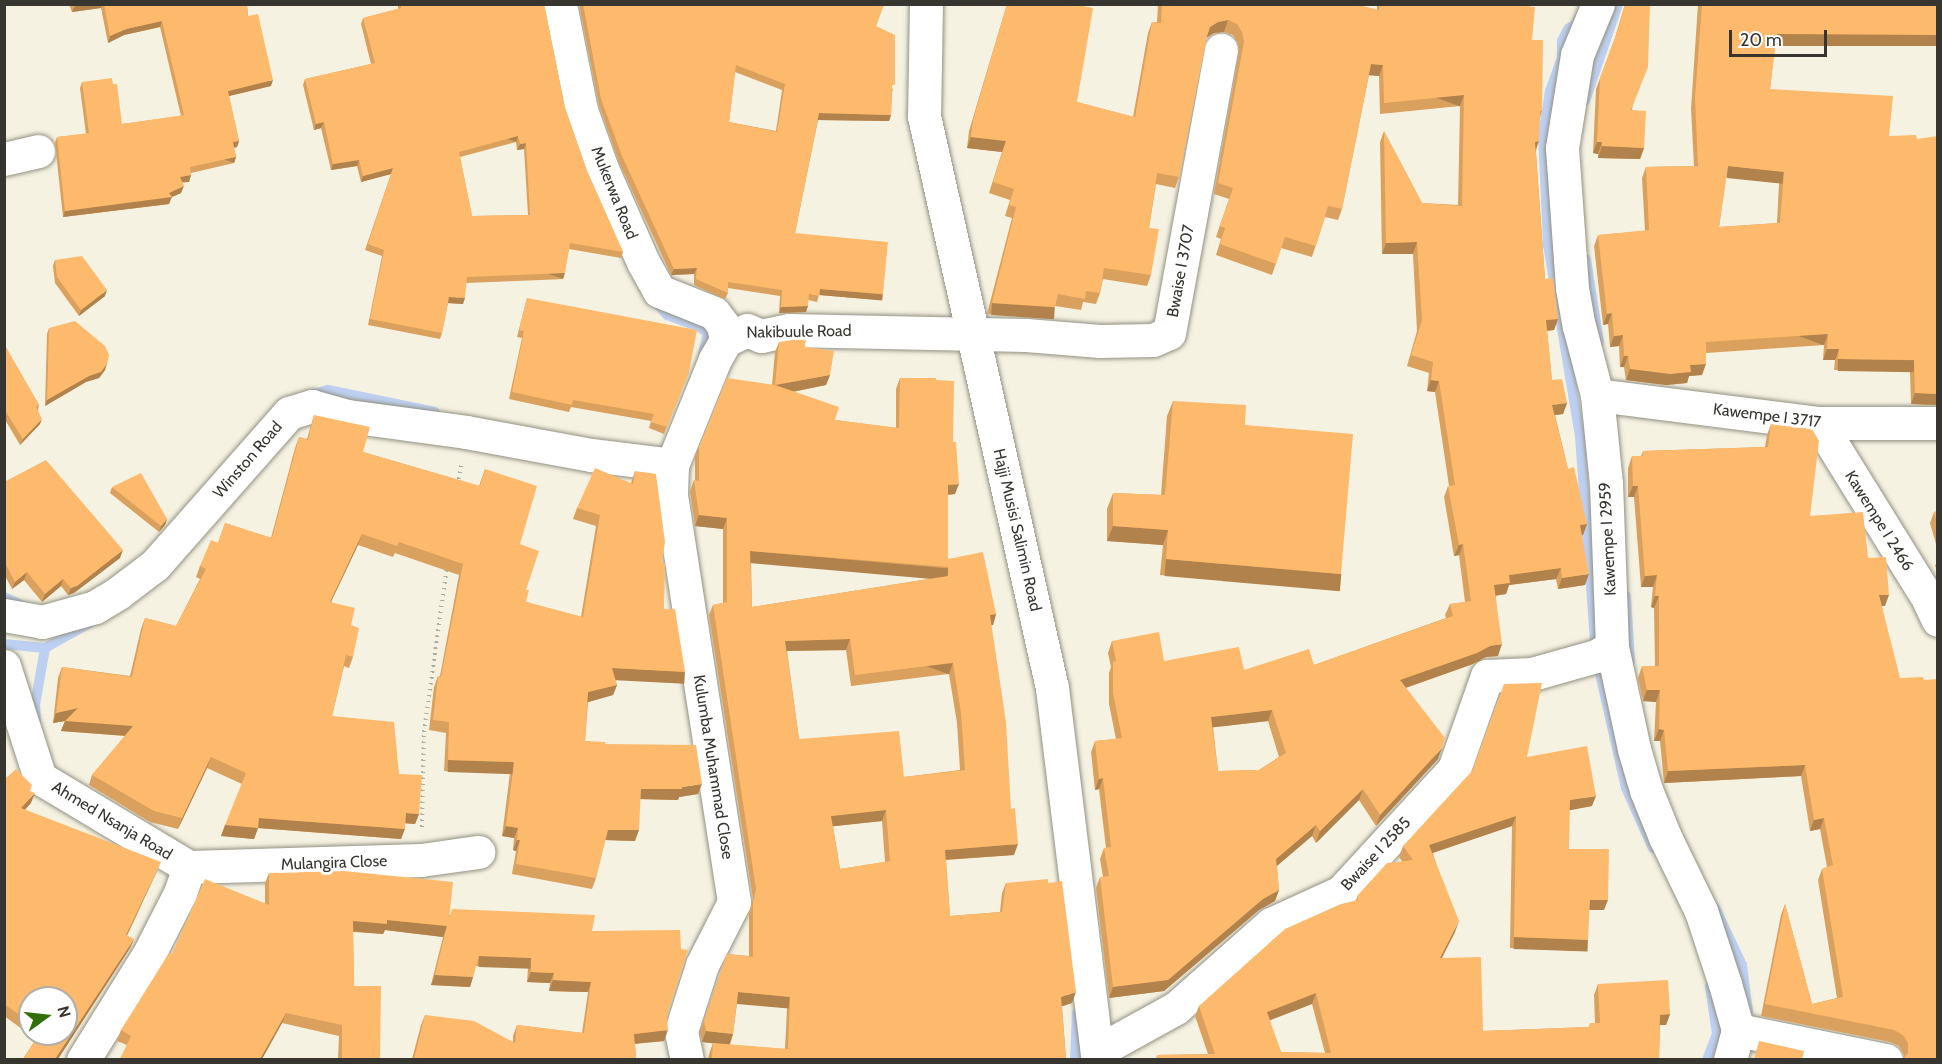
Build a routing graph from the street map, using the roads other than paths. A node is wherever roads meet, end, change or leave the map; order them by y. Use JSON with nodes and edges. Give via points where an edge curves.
{"nodes":[{"id":1,"x":560,"y":4,"type":"edge"},
{"id":2,"x":926,"y":4,"type":"edge"},
{"id":3,"x":1598,"y":4,"type":"edge"},
{"id":4,"x":1221,"y":50,"type":"dead end"},
{"id":5,"x":38,"y":151,"type":"dead end"},
{"id":6,"x":4,"y":159,"type":"edge"},
{"id":7,"x":973,"y":335,"type":"junction"},
{"id":8,"x":726,"y":340,"type":"junction"},
{"id":9,"x":1597,"y":394,"type":"junction"},
{"id":10,"x":1819,"y":423,"type":"junction"},
{"id":11,"x":1938,"y":423,"type":"edge"},
{"id":12,"x":672,"y":465,"type":"junction"},
{"id":13,"x":4,"y":615,"type":"edge"},
{"id":14,"x":1938,"y":620,"type":"edge"},
{"id":15,"x":1612,"y":647,"type":"junction"},
{"id":16,"x":4,"y":666,"type":"edge"},
{"id":17,"x":478,"y":852,"type":"dead end"},
{"id":18,"x":189,"y":867,"type":"junction"},
{"id":19,"x":1734,"y":1045,"type":"edge"},
{"id":20,"x":1098,"y":1055,"type":"edge"},
{"id":21,"x":83,"y":1059,"type":"edge"},
{"id":22,"x":687,"y":1059,"type":"edge"},
{"id":23,"x":1886,"y":1059,"type":"edge"}],
"edges":[{"from":1,"to":8,"type":"street","name":"Mukerwa Road","via":[[581,110],[643,262],[659,291],[714,314],[723,325]]},
{"from":2,"to":7,"type":"street","name":"Hajji Musisi Salimin Road","via":[[924,116]]},
{"from":3,"to":9,"type":"street","name":"Kawempe I 2959","via":[[1577,55],[1562,148],[1572,288]]},
{"from":4,"to":7,"type":"street","name":"Bwaise I 3707","via":[[1170,333],[1153,340],[1100,341],[1026,334]]},
{"from":5,"to":6,"type":"street"},
{"from":7,"to":8,"type":"street","name":"Nakibuule Road","via":[[789,330],[761,336],[747,330]]},
{"from":7,"to":20,"type":"street","name":"Hajji Musisi Salimin Road","via":[[1052,688]]},
{"from":8,"to":12,"type":"street","name":"Nakibuule Road"},
{"from":9,"to":10,"type":"street","name":"Kawempe I 3717"},
{"from":9,"to":15,"type":"street","name":"Kawempe I 2959","via":[[1606,483]]},
{"from":10,"to":11,"type":"street","name":"Kawempe I 3717"},
{"from":10,"to":14,"type":"street","name":"Kawempe I 2466"},
{"from":12,"to":13,"type":"street","name":"Winston Road","via":[[348,416],[312,406],[289,413],[168,551],[132,583],[95,607],[68,616],[42,622]]},
{"from":12,"to":22,"type":"street","name":"Kulumba Muhammad Close","via":[[671,494],[734,902],[702,965],[681,1031]]},
{"from":15,"to":19,"type":"street","name":"Kawempe I 2959","via":[[1646,790],[1701,911]]},
{"from":15,"to":20,"type":"street","name":"Bwaise I 2585","via":[[1596,656],[1532,674],[1487,676],[1455,770],[1341,892],[1271,924],[1176,1008]]},
{"from":16,"to":18,"type":"street","name":"Ahmed Nsanja Road","via":[[40,778]]},
{"from":17,"to":18,"type":"street","name":"Mulangira Close","via":[[421,860]]},
{"from":18,"to":21,"type":"street","name":"Ahmed Nsanja Road","via":[[150,952]]},
{"from":19,"to":23,"type":"street"}]}
